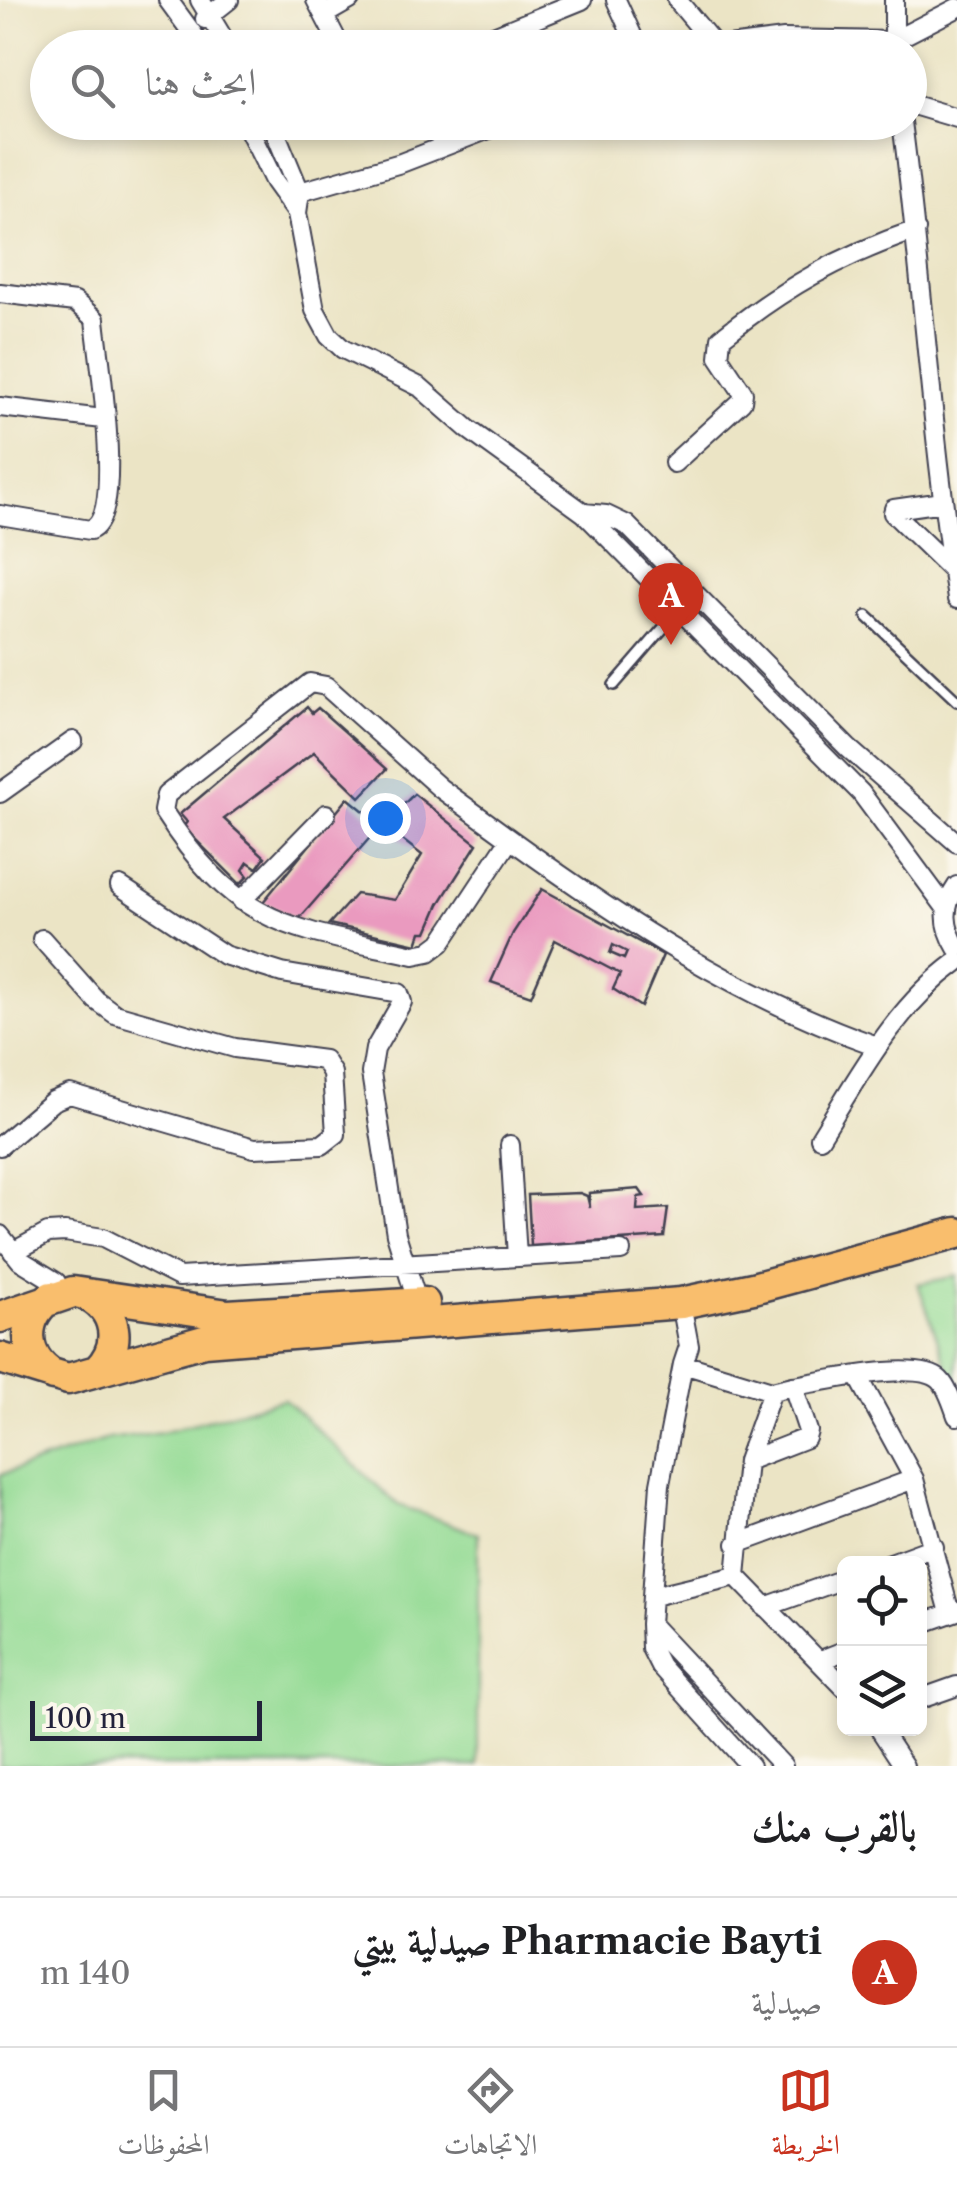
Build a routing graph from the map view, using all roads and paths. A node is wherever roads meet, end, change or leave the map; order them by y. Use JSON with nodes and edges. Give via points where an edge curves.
{"nodes":[{"id":1,"x":168,"y":0,"type":"edge"},
{"id":2,"x":229,"y":0,"type":"edge"},
{"id":3,"x":350,"y":0,"type":"edge"},
{"id":4,"x":582,"y":0,"type":"edge"},
{"id":5,"x":616,"y":0,"type":"edge"},
{"id":6,"x":676,"y":0,"type":"edge"},
{"id":7,"x":894,"y":0,"type":"edge"},
{"id":8,"x":206,"y":7,"type":"edge"},
{"id":9,"x":320,"y":8,"type":"edge"},
{"id":10,"x":957,"y":8,"type":"edge"},
{"id":11,"x":192,"y":28,"type":"joint"},
{"id":12,"x":219,"y":30,"type":"edge"},
{"id":13,"x":508,"y":30,"type":"edge"},
{"id":14,"x":630,"y":30,"type":"edge"},
{"id":15,"x":701,"y":30,"type":"edge"},
{"id":16,"x":894,"y":30,"type":"edge"},
{"id":17,"x":918,"y":30,"type":"edge"},
{"id":18,"x":957,"y":101,"type":"edge"},
{"id":19,"x":948,"y":115,"type":"edge"},
{"id":20,"x":254,"y":140,"type":"edge"},
{"id":21,"x":278,"y":140,"type":"edge"},
{"id":22,"x":460,"y":140,"type":"edge"},
{"id":23,"x":904,"y":140,"type":"edge"},
{"id":24,"x":300,"y":192,"type":"junction"},
{"id":25,"x":297,"y":213,"type":"junction"},
{"id":26,"x":916,"y":230,"type":"junction"},
{"id":27,"x":0,"y":293,"type":"edge"},
{"id":28,"x":0,"y":407,"type":"edge"},
{"id":29,"x":104,"y":419,"type":"junction"},
{"id":30,"x":674,"y":462,"type":"dead end"},
{"id":31,"x":943,"y":502,"type":"junction"},
{"id":32,"x":584,"y":512,"type":"junction"},
{"id":33,"x":0,"y":515,"type":"edge"},
{"id":34,"x":952,"y":570,"type":"junction"},
{"id":35,"x":681,"y":580,"type":"junction"},
{"id":36,"x":663,"y":594,"type":"junction"},
{"id":37,"x":957,"y":599,"type":"edge"},
{"id":38,"x":678,"y":610,"type":"junction"},
{"id":39,"x":867,"y":616,"type":"dead end"},
{"id":40,"x":614,"y":685,"type":"dead end"},
{"id":41,"x":957,"y":701,"type":"edge"},
{"id":42,"x":73,"y":741,"type":"dead end"},
{"id":43,"x":0,"y":793,"type":"edge"},
{"id":44,"x":326,"y":814,"type":"dead end"},
{"id":45,"x":510,"y":839,"type":"junction"},
{"id":46,"x":957,"y":844,"type":"edge"},
{"id":47,"x":120,"y":886,"type":"dead end"},
{"id":48,"x":957,"y":886,"type":"edge"},
{"id":49,"x":241,"y":900,"type":"junction"},
{"id":50,"x":946,"y":908,"type":"junction"},
{"id":51,"x":42,"y":940,"type":"dead end"},
{"id":52,"x":957,"y":948,"type":"edge"},
{"id":53,"x":957,"y":962,"type":"edge"},
{"id":54,"x":877,"y":1046,"type":"junction"},
{"id":55,"x":820,"y":1138,"type":"dead end"},
{"id":56,"x":2,"y":1140,"type":"edge"},
{"id":57,"x":510,"y":1145,"type":"dead end"},
{"id":58,"x":957,"y":1213,"type":"edge"},
{"id":59,"x":957,"y":1233,"type":"edge"},
{"id":60,"x":0,"y":1235,"type":"edge"},
{"id":61,"x":13,"y":1252,"type":"junction"},
{"id":62,"x":621,"y":1252,"type":"dead end"},
{"id":63,"x":518,"y":1257,"type":"junction"},
{"id":64,"x":405,"y":1263,"type":"junction"},
{"id":65,"x":65,"y":1295,"type":"junction"},
{"id":66,"x":681,"y":1303,"type":"junction"},
{"id":67,"x":418,"y":1304,"type":"junction"},
{"id":68,"x":0,"y":1317,"type":"edge"},
{"id":69,"x":0,"y":1358,"type":"edge"},
{"id":70,"x":683,"y":1364,"type":"junction"},
{"id":71,"x":96,"y":1371,"type":"junction"},
{"id":72,"x":54,"y":1375,"type":"junction"},
{"id":73,"x":858,"y":1376,"type":"junction"},
{"id":74,"x":792,"y":1386,"type":"junction"},
{"id":75,"x":772,"y":1391,"type":"junction"},
{"id":76,"x":957,"y":1416,"type":"edge"},
{"id":77,"x":747,"y":1461,"type":"junction"},
{"id":78,"x":914,"y":1479,"type":"junction"},
{"id":79,"x":737,"y":1544,"type":"junction"},
{"id":80,"x":934,"y":1547,"type":"junction"},
{"id":81,"x":910,"y":1556,"type":"edge"},
{"id":82,"x":736,"y":1576,"type":"junction"},
{"id":83,"x":837,"y":1581,"type":"edge"},
{"id":84,"x":653,"y":1596,"type":"junction"},
{"id":85,"x":765,"y":1607,"type":"junction"},
{"id":86,"x":954,"y":1612,"type":"edge"},
{"id":87,"x":927,"y":1622,"type":"edge"},
{"id":88,"x":650,"y":1624,"type":"junction"},
{"id":89,"x":837,"y":1654,"type":"edge"},
{"id":90,"x":820,"y":1660,"type":"junction"},
{"id":91,"x":837,"y":1679,"type":"edge"},
{"id":92,"x":957,"y":1686,"type":"edge"},
{"id":93,"x":927,"y":1697,"type":"edge"},
{"id":94,"x":883,"y":1736,"type":"edge"},
{"id":95,"x":750,"y":1766,"type":"edge"},
{"id":96,"x":782,"y":1766,"type":"edge"},
{"id":97,"x":904,"y":1766,"type":"edge"}],
"edges":[{"from":1,"to":11,"type":"street"},
{"from":2,"to":8,"type":"street"},
{"from":3,"to":9,"type":"street"},
{"from":4,"to":13,"type":"street"},
{"from":5,"to":14,"type":"street"},
{"from":6,"to":15,"type":"street"},
{"from":7,"to":16,"type":"street"},
{"from":8,"to":11,"type":"street"},
{"from":8,"to":12,"type":"street"},
{"from":10,"to":17,"type":"street"},
{"from":18,"to":19,"type":"street"},
{"from":20,"to":25,"type":"street"},
{"from":21,"to":24,"type":"street"},
{"from":22,"to":24,"type":"street"},
{"from":23,"to":26,"type":"street"},
{"from":24,"to":25,"type":"street"},
{"from":25,"to":32,"type":"street","via":[[315,310],[329,336],[420,386],[468,430]]},
{"from":26,"to":30,"type":"street","via":[[848,254],[789,286],[721,338],[719,356],[742,401]]},
{"from":26,"to":31,"type":"street"},
{"from":27,"to":29,"type":"street","via":[[74,302],[88,310],[95,319]]},
{"from":28,"to":29,"type":"street"},
{"from":29,"to":33,"type":"street","via":[[110,456],[98,527]]},
{"from":31,"to":34,"type":"street"},
{"from":31,"to":34,"type":"street","via":[[894,513]]},
{"from":32,"to":35,"type":"street","via":[[627,525]]},
{"from":32,"to":36,"type":"street"},
{"from":34,"to":37,"type":"street"},
{"from":35,"to":36,"type":"street"},
{"from":35,"to":46,"type":"street","via":[[848,748]]},
{"from":36,"to":38,"type":"street"},
{"from":38,"to":40,"type":"lane"},
{"from":38,"to":50,"type":"street","via":[[861,793]]},
{"from":39,"to":41,"type":"lane"},
{"from":42,"to":43,"type":"street"},
{"from":44,"to":49,"type":"street"},
{"from":45,"to":49,"type":"street","via":[[442,942],[422,954],[311,935]]},
{"from":45,"to":49,"type":"street","via":[[440,788],[332,690],[310,683],[162,802],[181,839]]},
{"from":45,"to":54,"type":"street","via":[[619,918],[725,980]]},
{"from":47,"to":64,"type":"street","via":[[236,960],[399,994],[402,1002],[375,1050],[371,1073]]},
{"from":48,"to":50,"type":"street"},
{"from":50,"to":52,"type":"street"},
{"from":51,"to":56,"type":"street","via":[[115,1014],[235,1048],[324,1060],[332,1073],[336,1134],[322,1145],[254,1148],[70,1094]]},
{"from":53,"to":54,"type":"street","via":[[916,996]]},
{"from":54,"to":55,"type":"street"},
{"from":57,"to":63,"type":"street"},
{"from":58,"to":67,"type":"main road","via":[[684,1285]]},
{"from":59,"to":66,"type":"main road"},
{"from":60,"to":61,"type":"street"},
{"from":61,"to":64,"type":"street","via":[[48,1233],[65,1232],[104,1238],[179,1277]]},
{"from":61,"to":65,"type":"street"},
{"from":62,"to":63,"type":"street"},
{"from":63,"to":64,"type":"street"},
{"from":64,"to":67,"type":"street"},
{"from":65,"to":67,"type":"main road","via":[[228,1315]]},
{"from":65,"to":68,"type":"main road"},
{"from":65,"to":71,"type":"main road","via":[[102,1305],[113,1323],[114,1345]]},
{"from":65,"to":72,"type":"main road","via":[[36,1310],[28,1337],[38,1363]]},
{"from":66,"to":70,"type":"street","via":[[689,1337]]},
{"from":66,"to":71,"type":"main road","via":[[204,1341]]},
{"from":69,"to":72,"type":"main road"},
{"from":70,"to":75,"type":"street"},
{"from":70,"to":84,"type":"street","via":[[660,1484]]},
{"from":71,"to":72,"type":"main road"},
{"from":73,"to":74,"type":"street"},
{"from":73,"to":76,"type":"street","via":[[930,1374],[942,1381]]},
{"from":73,"to":78,"type":"street"},
{"from":74,"to":75,"type":"street"},
{"from":74,"to":77,"type":"street","via":[[806,1438]]},
{"from":75,"to":77,"type":"street"},
{"from":77,"to":79,"type":"street"},
{"from":78,"to":79,"type":"street"},
{"from":78,"to":80,"type":"street"},
{"from":79,"to":82,"type":"street"},
{"from":80,"to":81,"type":"street"},
{"from":80,"to":86,"type":"street"},
{"from":82,"to":84,"type":"street"},
{"from":82,"to":85,"type":"street"},
{"from":83,"to":85,"type":"street"},
{"from":84,"to":88,"type":"street"},
{"from":85,"to":90,"type":"street"},
{"from":86,"to":87,"type":"street"},
{"from":88,"to":95,"type":"street","via":[[660,1666]]},
{"from":88,"to":96,"type":"street"},
{"from":89,"to":90,"type":"street"},
{"from":90,"to":91,"type":"street"},
{"from":92,"to":93,"type":"street"},
{"from":94,"to":97,"type":"street"}]}
